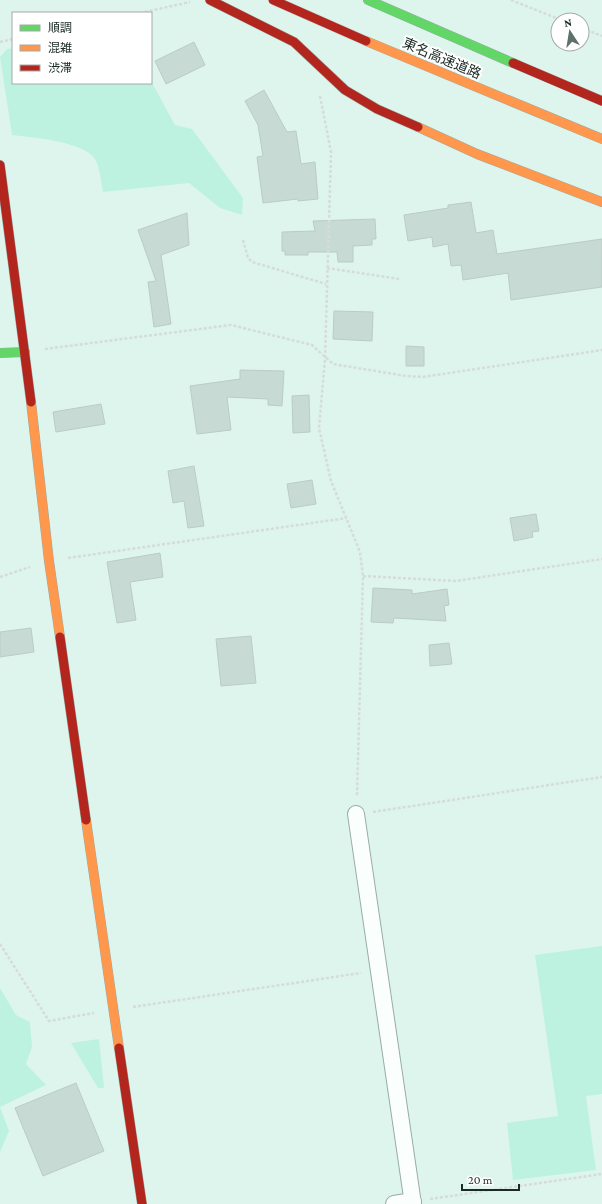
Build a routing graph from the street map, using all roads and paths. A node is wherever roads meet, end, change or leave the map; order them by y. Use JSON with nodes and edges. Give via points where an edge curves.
{"nodes":[{"id":1,"x":194,"y":0,"type":"edge"},
{"id":2,"x":210,"y":0,"type":"edge"},
{"id":3,"x":273,"y":0,"type":"edge"},
{"id":4,"x":368,"y":0,"type":"edge"},
{"id":5,"x":511,"y":0,"type":"edge"},
{"id":6,"x":145,"y":12,"type":"edge"},
{"id":7,"x":550,"y":16,"type":"edge"},
{"id":8,"x":590,"y":31,"type":"edge"},
{"id":9,"x":602,"y":36,"type":"edge"},
{"id":10,"x":12,"y":39,"type":"edge"},
{"id":11,"x":0,"y":42,"type":"edge"},
{"id":12,"x":320,"y":93,"type":"dead end"},
{"id":13,"x":602,"y":101,"type":"edge"},
{"id":14,"x":602,"y":139,"type":"edge"},
{"id":15,"x":0,"y":165,"type":"edge"},
{"id":16,"x":602,"y":202,"type":"edge"},
{"id":17,"x":242,"y":240,"type":"dead end"},
{"id":18,"x":326,"y":268,"type":"junction"},
{"id":19,"x":399,"y":279,"type":"dead end"},
{"id":20,"x":326,"y":284,"type":"junction"},
{"id":21,"x":602,"y":350,"type":"edge"},
{"id":22,"x":25,"y":352,"type":"junction"},
{"id":23,"x":0,"y":353,"type":"edge"},
{"id":24,"x":325,"y":359,"type":"junction"},
{"id":25,"x":347,"y":518,"type":"junction"},
{"id":26,"x":602,"y":559,"type":"edge"},
{"id":27,"x":49,"y":561,"type":"junction"},
{"id":28,"x":363,"y":576,"type":"junction"},
{"id":29,"x":0,"y":577,"type":"edge"},
{"id":30,"x":602,"y":777,"type":"edge"},
{"id":31,"x":356,"y":814,"type":"junction"},
{"id":32,"x":0,"y":944,"type":"edge"},
{"id":33,"x":380,"y":970,"type":"junction"},
{"id":34,"x":114,"y":1010,"type":"junction"},
{"id":35,"x":602,"y":1174,"type":"edge"},
{"id":36,"x":413,"y":1203,"type":"edge"},
{"id":37,"x":142,"y":1204,"type":"edge"},
{"id":38,"x":394,"y":1204,"type":"edge"}],
"edges":[{"from":1,"to":6,"type":"path"},
{"from":2,"to":16,"type":"main road","via":[[294,42],[345,90],[377,109],[477,154]]},
{"from":3,"to":14,"type":"main road","name":"東名高速道路","bridge":true},
{"from":4,"to":13,"type":"main road","name":"東名高速道路"},
{"from":5,"to":7,"type":"path"},
{"from":8,"to":9,"type":"path"},
{"from":10,"to":11,"type":"path"},
{"from":12,"to":18,"type":"path","via":[[331,152]]},
{"from":15,"to":22,"type":"main road"},
{"from":17,"to":20,"type":"path","via":[[252,262]]},
{"from":18,"to":19,"type":"path"},
{"from":18,"to":20,"type":"path"},
{"from":20,"to":24,"type":"path"},
{"from":21,"to":24,"type":"path","via":[[423,377],[333,364]]},
{"from":22,"to":23,"type":"main road"},
{"from":22,"to":24,"type":"path","via":[[231,325],[312,345]]},
{"from":22,"to":27,"type":"main road"},
{"from":24,"to":25,"type":"path","via":[[319,428],[331,481]]},
{"from":25,"to":27,"type":"path"},
{"from":25,"to":28,"type":"path","via":[[360,552]]},
{"from":26,"to":28,"type":"path","via":[[456,581]]},
{"from":27,"to":29,"type":"path"},
{"from":27,"to":34,"type":"main road"},
{"from":28,"to":31,"type":"path"},
{"from":30,"to":31,"type":"path"},
{"from":31,"to":33,"type":"street"},
{"from":32,"to":34,"type":"path","via":[[49,1021]]},
{"from":33,"to":34,"type":"path"},
{"from":33,"to":36,"type":"street"},
{"from":34,"to":37,"type":"main road"},
{"from":35,"to":36,"type":"path"},
{"from":36,"to":38,"type":"street"}]}
